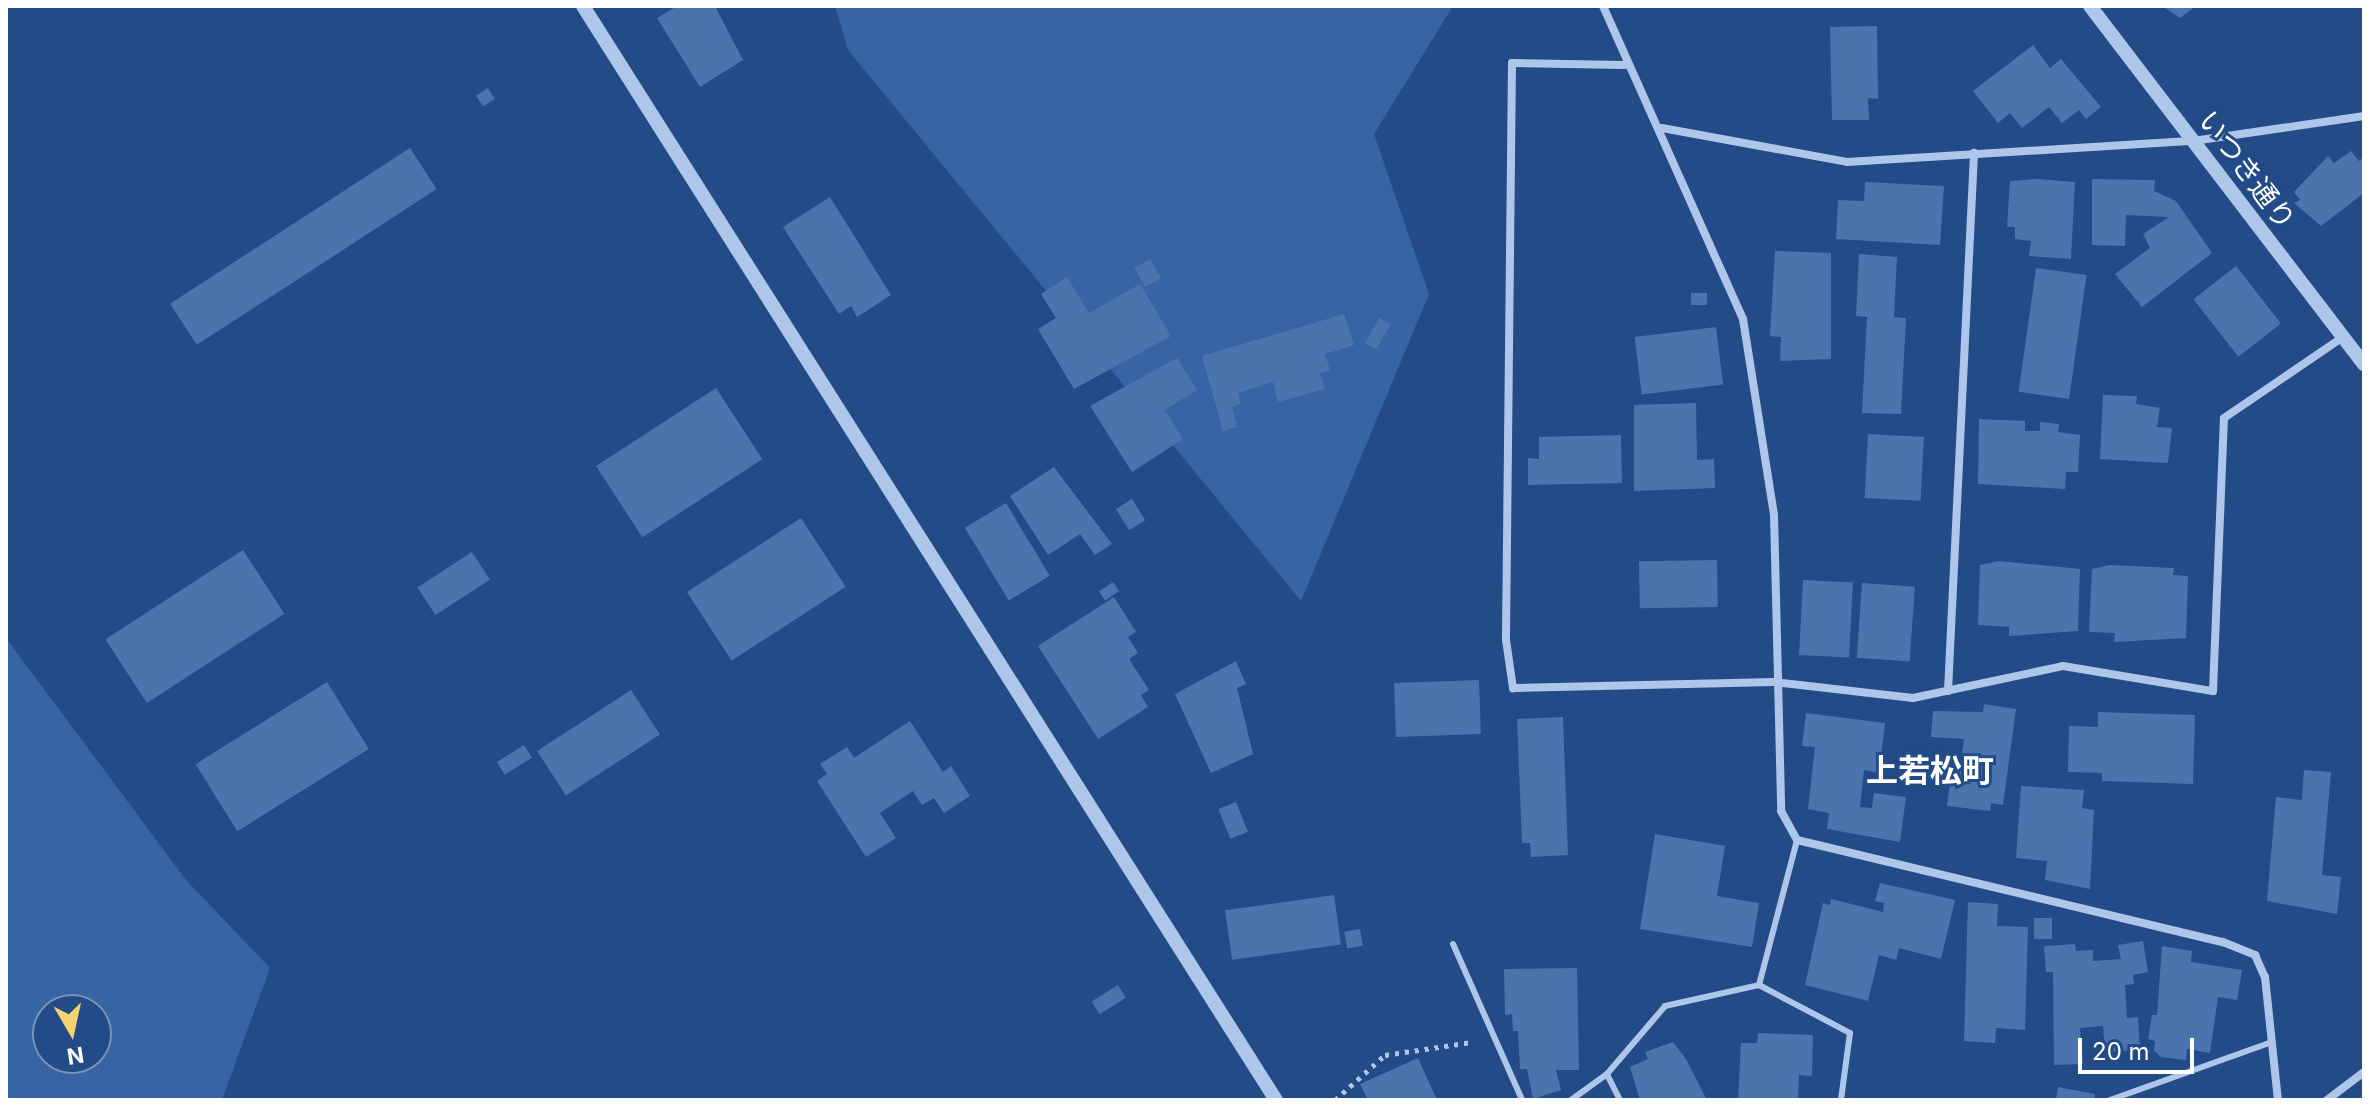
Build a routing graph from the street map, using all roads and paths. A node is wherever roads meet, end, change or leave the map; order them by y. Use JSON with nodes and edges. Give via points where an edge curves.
{"nodes":[{"id":1,"x":583,"y":6,"type":"edge"},
{"id":2,"x":1603,"y":6,"type":"edge"},
{"id":3,"x":2090,"y":6,"type":"edge"},
{"id":4,"x":1624,"y":65,"type":"junction"},
{"id":5,"x":2364,"y":116,"type":"edge"},
{"id":6,"x":1662,"y":128,"type":"junction"},
{"id":7,"x":2193,"y":141,"type":"junction"},
{"id":8,"x":1974,"y":153,"type":"junction"},
{"id":9,"x":2343,"y":337,"type":"junction"},
{"id":10,"x":2364,"y":364,"type":"edge"},
{"id":11,"x":1774,"y":682,"type":"junction"},
{"id":12,"x":1948,"y":691,"type":"junction"},
{"id":13,"x":1797,"y":840,"type":"junction"},
{"id":14,"x":1453,"y":944,"type":"dead end"},
{"id":15,"x":1759,"y":985,"type":"junction"},
{"id":16,"x":1495,"y":1039,"type":"junction"},
{"id":17,"x":2272,"y":1042,"type":"junction"},
{"id":18,"x":2364,"y":1072,"type":"edge"},
{"id":19,"x":1607,"y":1074,"type":"junction"},
{"id":20,"x":1276,"y":1100,"type":"edge"},
{"id":21,"x":1335,"y":1100,"type":"edge"},
{"id":22,"x":1522,"y":1100,"type":"edge"},
{"id":23,"x":1571,"y":1100,"type":"edge"},
{"id":24,"x":1620,"y":1100,"type":"edge"},
{"id":25,"x":1841,"y":1100,"type":"edge"},
{"id":26,"x":2110,"y":1100,"type":"edge"},
{"id":27,"x":2278,"y":1100,"type":"edge"},
{"id":28,"x":2327,"y":1100,"type":"edge"}],
"edges":[{"from":1,"to":20,"type":"street"},
{"from":2,"to":4,"type":"street"},
{"from":3,"to":7,"type":"street","name":"いつき通り"},
{"from":4,"to":6,"type":"street"},
{"from":4,"to":11,"type":"street","via":[[1512,63],[1506,640],[1513,688]]},
{"from":5,"to":7,"type":"street"},
{"from":6,"to":8,"type":"street","via":[[1847,162]]},
{"from":6,"to":11,"type":"street","via":[[1743,319],[1774,515]]},
{"from":7,"to":8,"type":"street"},
{"from":7,"to":9,"type":"street","name":"いつき通り"},
{"from":8,"to":12,"type":"street"},
{"from":9,"to":10,"type":"street","name":"いつき通り"},
{"from":9,"to":12,"type":"street","via":[[2224,418],[2213,691],[2063,666]]},
{"from":11,"to":12,"type":"street","via":[[1913,698]]},
{"from":11,"to":13,"type":"street","via":[[1781,811]]},
{"from":13,"to":15,"type":"lane"},
{"from":13,"to":17,"type":"street","via":[[2223,942],[2255,955],[2265,977]]},
{"from":14,"to":16,"type":"lane"},
{"from":15,"to":19,"type":"lane","via":[[1665,1006]]},
{"from":15,"to":25,"type":"lane","via":[[1850,1033]]},
{"from":16,"to":21,"type":"path","via":[[1385,1055]]},
{"from":16,"to":22,"type":"lane"},
{"from":17,"to":26,"type":"lane"},
{"from":17,"to":27,"type":"street"},
{"from":18,"to":28,"type":"street"},
{"from":19,"to":23,"type":"lane"},
{"from":19,"to":24,"type":"lane"}]}
